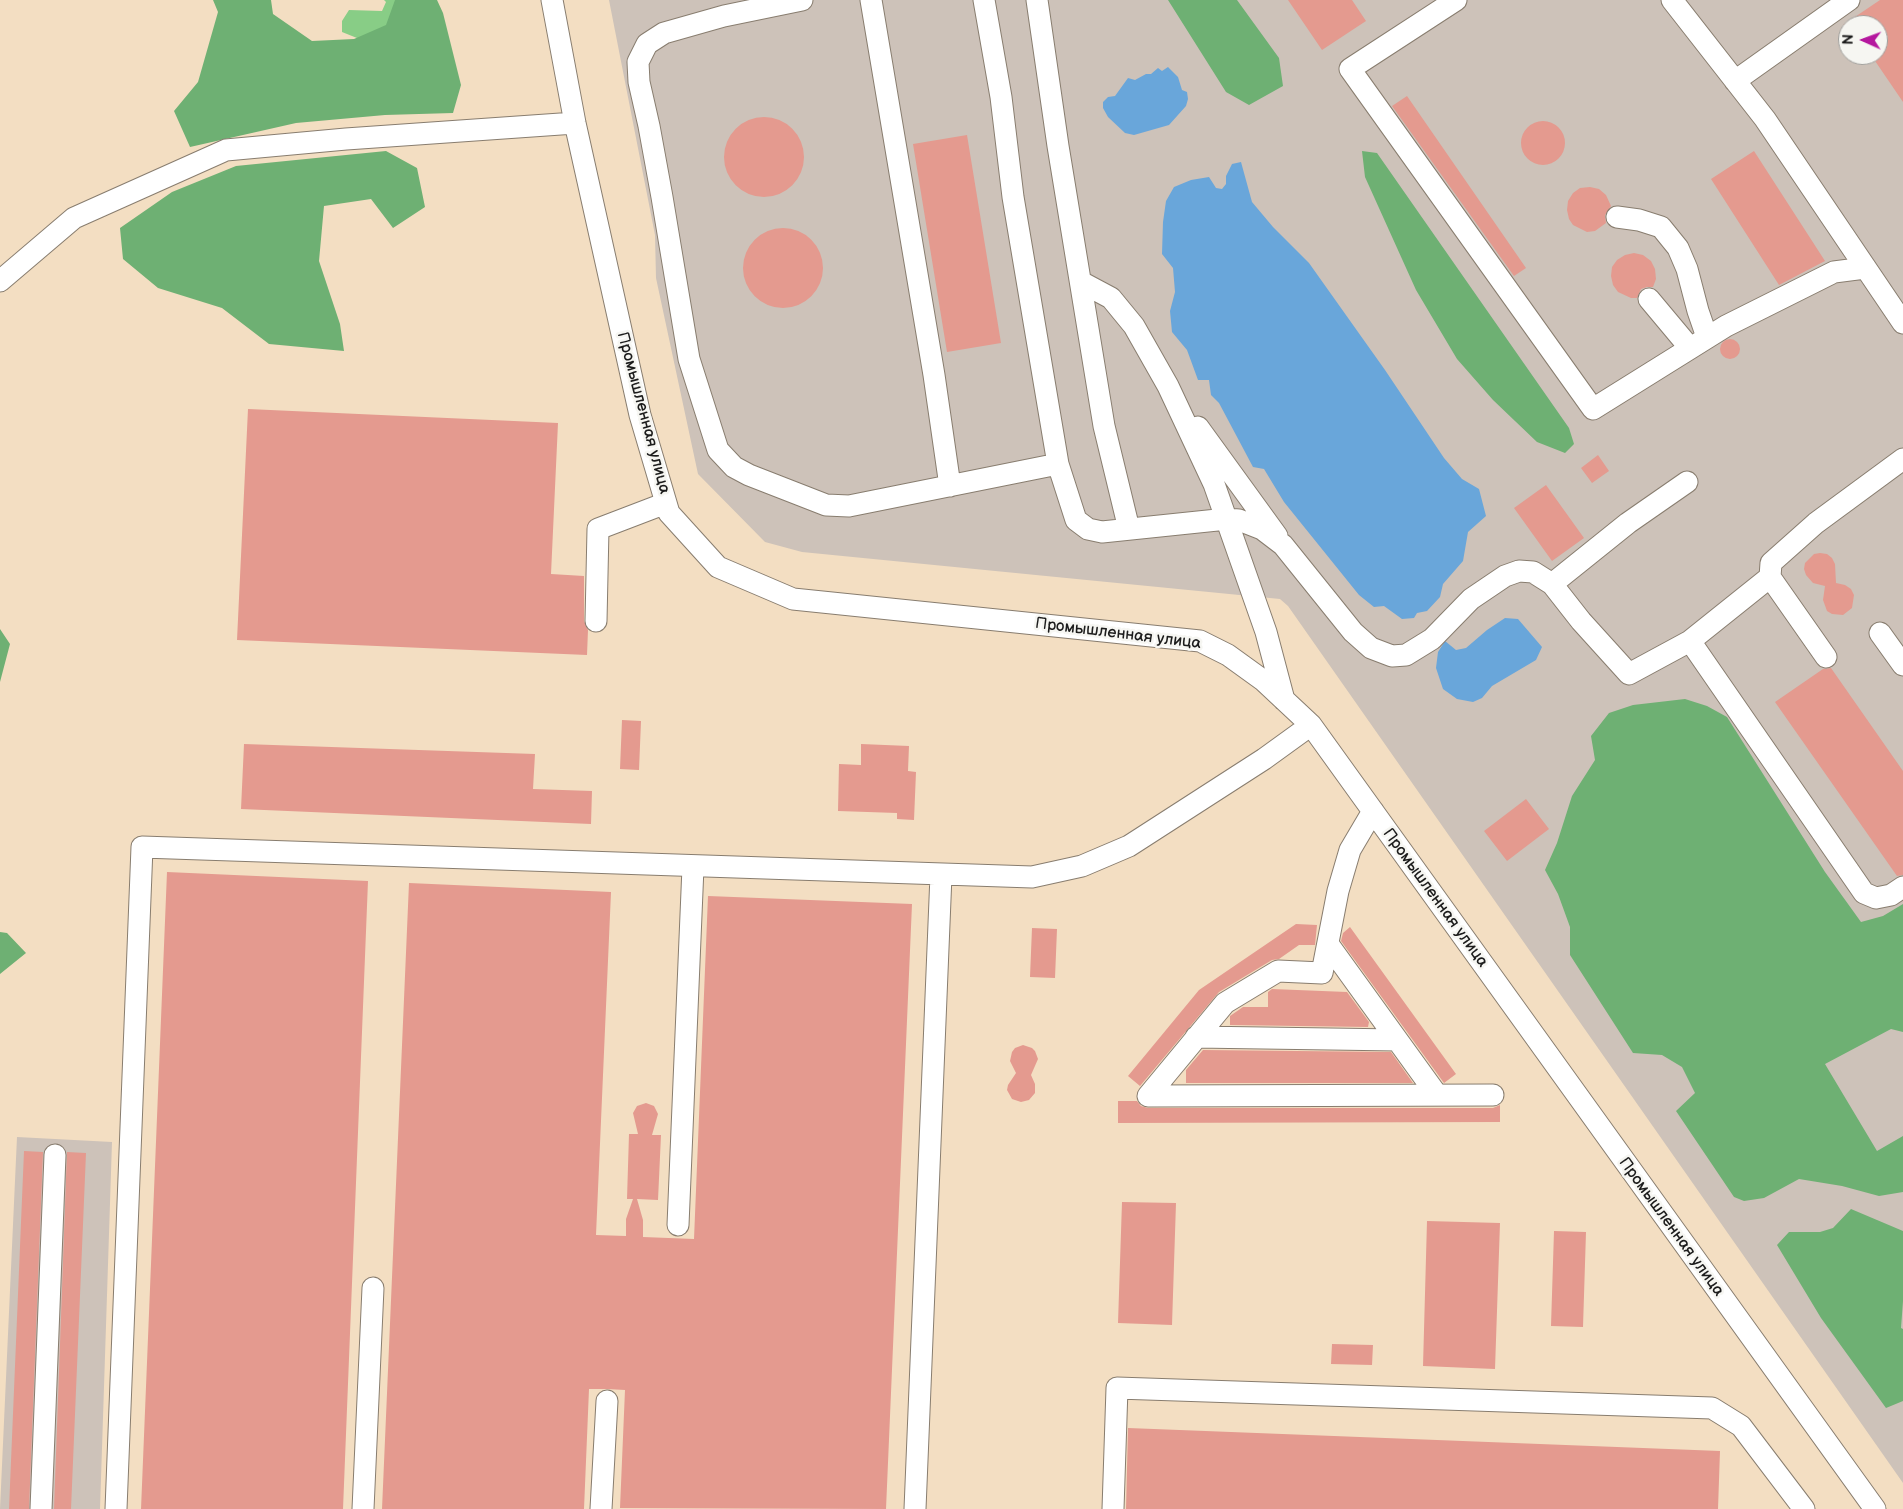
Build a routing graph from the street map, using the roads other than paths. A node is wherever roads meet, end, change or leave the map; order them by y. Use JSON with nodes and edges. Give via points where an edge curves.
{"nodes":[{"id":1,"x":552,"y":0,"type":"edge"},
{"id":2,"x":802,"y":0,"type":"edge"},
{"id":3,"x":870,"y":0,"type":"edge"},
{"id":4,"x":984,"y":0,"type":"edge"},
{"id":5,"x":1038,"y":0,"type":"edge"},
{"id":6,"x":1456,"y":0,"type":"edge"},
{"id":7,"x":1672,"y":0,"type":"edge"},
{"id":8,"x":1849,"y":0,"type":"edge"},
{"id":9,"x":1735,"y":81,"type":"junction"},
{"id":10,"x":575,"y":123,"type":"junction"},
{"id":11,"x":1617,"y":217,"type":"dead end"},
{"id":12,"x":1865,"y":268,"type":"junction"},
{"id":13,"x":0,"y":281,"type":"edge"},
{"id":14,"x":1081,"y":282,"type":"junction"},
{"id":15,"x":1649,"y":299,"type":"dead end"},
{"id":16,"x":1903,"y":323,"type":"edge"},
{"id":17,"x":1699,"y":343,"type":"junction"},
{"id":18,"x":1168,"y":386,"type":"junction"},
{"id":19,"x":1903,"y":459,"type":"edge"},
{"id":20,"x":1058,"y":464,"type":"junction"},
{"id":21,"x":1687,"y":482,"type":"dead end"},
{"id":22,"x":950,"y":486,"type":"junction"},
{"id":23,"x":666,"y":502,"type":"junction"},
{"id":24,"x":1227,"y":519,"type":"junction"},
{"id":25,"x":1129,"y":529,"type":"junction"},
{"id":26,"x":1283,"y":544,"type":"junction"},
{"id":27,"x":1770,"y":577,"type":"junction"},
{"id":28,"x":1552,"y":584,"type":"junction"},
{"id":29,"x":596,"y":621,"type":"dead end"},
{"id":30,"x":1880,"y":633,"type":"dead end"},
{"id":31,"x":1690,"y":641,"type":"junction"},
{"id":32,"x":1826,"y":657,"type":"dead end"},
{"id":33,"x":1903,"y":665,"type":"edge"},
{"id":34,"x":1284,"y":700,"type":"junction"},
{"id":35,"x":1311,"y":725,"type":"junction"},
{"id":36,"x":1373,"y":811,"type":"junction"},
{"id":37,"x":693,"y":867,"type":"junction"},
{"id":38,"x":941,"y":875,"type":"junction"},
{"id":39,"x":1903,"y":887,"type":"edge"},
{"id":40,"x":1328,"y":944,"type":"junction"},
{"id":41,"x":1322,"y":973,"type":"junction"},
{"id":42,"x":1349,"y":974,"type":"junction"},
{"id":43,"x":1196,"y":1037,"type":"junction"},
{"id":44,"x":1397,"y":1040,"type":"junction"},
{"id":45,"x":1437,"y":1095,"type":"junction"},
{"id":46,"x":1493,"y":1095,"type":"dead end"},
{"id":47,"x":56,"y":1155,"type":"dead end"},
{"id":48,"x":678,"y":1225,"type":"dead end"},
{"id":49,"x":373,"y":1288,"type":"dead end"},
{"id":50,"x":607,"y":1402,"type":"dead end"},
{"id":51,"x":1867,"y":1506,"type":"edge"},
{"id":52,"x":41,"y":1509,"type":"edge"},
{"id":53,"x":116,"y":1509,"type":"edge"},
{"id":54,"x":363,"y":1509,"type":"edge"},
{"id":55,"x":601,"y":1509,"type":"edge"},
{"id":56,"x":915,"y":1509,"type":"edge"},
{"id":57,"x":1113,"y":1509,"type":"edge"},
{"id":58,"x":1804,"y":1509,"type":"edge"}],
"edges":[{"from":1,"to":10,"type":"street","name":"Промышленная улица"},
{"from":2,"to":22,"type":"street","via":[[724,16],[664,33],[648,44],[638,62],[639,82],[694,378],[718,450],[734,467],[749,475],[826,505],[849,506]]},
{"from":3,"to":22,"type":"street"},
{"from":4,"to":20,"type":"street"},
{"from":5,"to":14,"type":"street"},
{"from":6,"to":17,"type":"street","via":[[1350,69],[1592,408]]},
{"from":7,"to":9,"type":"street"},
{"from":8,"to":9,"type":"street"},
{"from":9,"to":12,"type":"street","via":[[1765,118]]},
{"from":10,"to":13,"type":"street","via":[[226,150],[74,218]]},
{"from":10,"to":23,"type":"street","name":"Промышленная улица","via":[[640,415]]},
{"from":11,"to":17,"type":"street","via":[[1639,220],[1660,228],[1678,248],[1698,310]]},
{"from":12,"to":16,"type":"street"},
{"from":12,"to":17,"type":"street","via":[[1834,272]]},
{"from":14,"to":18,"type":"street","via":[[1111,298],[1134,326]]},
{"from":14,"to":25,"type":"street","via":[[1104,426]]},
{"from":15,"to":17,"type":"street"},
{"from":18,"to":24,"type":"street"},
{"from":18,"to":26,"type":"street"},
{"from":19,"to":27,"type":"street","via":[[1803,534],[1771,563]]},
{"from":20,"to":22,"type":"street"},
{"from":20,"to":25,"type":"street","via":[[1076,520],[1088,529],[1102,532]]},
{"from":21,"to":28,"type":"street","via":[[1628,523]]},
{"from":23,"to":29,"type":"street","via":[[598,529]]},
{"from":23,"to":34,"type":"street","name":"Промышленная улица","via":[[669,512],[718,567],[793,599],[1200,641],[1228,655]]},
{"from":24,"to":25,"type":"street"},
{"from":24,"to":26,"type":"street","via":[[1262,529]]},
{"from":24,"to":34,"type":"street","via":[[1266,632]]},
{"from":26,"to":28,"type":"street","via":[[1353,632],[1371,648],[1392,656],[1406,654],[1432,639],[1472,600],[1505,576],[1519,571],[1533,572]]},
{"from":27,"to":31,"type":"street"},
{"from":27,"to":32,"type":"street"},
{"from":28,"to":31,"type":"street","via":[[1629,674]]},
{"from":30,"to":33,"type":"street"},
{"from":31,"to":39,"type":"street","via":[[1864,893],[1876,898],[1891,895]]},
{"from":34,"to":35,"type":"street","name":"Промышленная улица"},
{"from":35,"to":36,"type":"street","name":"Промышленная улица"},
{"from":35,"to":38,"type":"street","via":[[1129,846],[1082,866],[1032,877]]},
{"from":36,"to":40,"type":"street","via":[[1350,850]]},
{"from":36,"to":51,"type":"street","name":"Промышленная улица"},
{"from":37,"to":38,"type":"street"},
{"from":37,"to":48,"type":"street"},
{"from":37,"to":53,"type":"street","via":[[142,848]]},
{"from":38,"to":56,"type":"street"},
{"from":40,"to":41,"type":"street"},
{"from":40,"to":42,"type":"street"},
{"from":41,"to":42,"type":"street"},
{"from":41,"to":43,"type":"street","via":[[1278,971],[1225,1003]]},
{"from":42,"to":44,"type":"street"},
{"from":43,"to":44,"type":"street"},
{"from":43,"to":45,"type":"street","via":[[1148,1096]]},
{"from":44,"to":45,"type":"street"},
{"from":45,"to":46,"type":"street"},
{"from":47,"to":52,"type":"street"},
{"from":49,"to":54,"type":"street"},
{"from":50,"to":55,"type":"street"},
{"from":57,"to":58,"type":"street","via":[[1117,1388],[1712,1408],[1742,1426]]}]}
